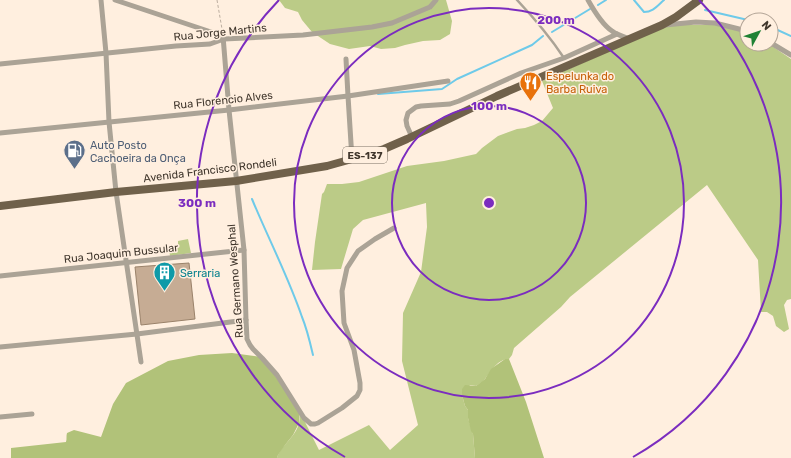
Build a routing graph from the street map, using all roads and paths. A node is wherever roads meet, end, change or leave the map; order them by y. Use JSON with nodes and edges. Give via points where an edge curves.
{"nodes":[{"id":1,"x":101,"y":0,"type":"edge"},
{"id":2,"x":115,"y":0,"type":"edge"},
{"id":3,"x":217,"y":0,"type":"edge"},
{"id":4,"x":436,"y":0,"type":"edge"},
{"id":5,"x":517,"y":0,"type":"edge"},
{"id":6,"x":588,"y":0,"type":"edge"},
{"id":7,"x":699,"y":0,"type":"edge"},
{"id":8,"x":662,"y":25,"type":"junction"},
{"id":9,"x":739,"y":29,"type":"edge"},
{"id":10,"x":617,"y":34,"type":"junction"},
{"id":11,"x":224,"y":37,"type":"junction"},
{"id":12,"x":630,"y":39,"type":"junction"},
{"id":13,"x":779,"y":48,"type":"edge"},
{"id":14,"x":106,"y":53,"type":"junction"},
{"id":15,"x":791,"y":55,"type":"edge"},
{"id":16,"x":346,"y":58,"type":"dead end"},
{"id":17,"x":564,"y":58,"type":"junction"},
{"id":18,"x":0,"y":64,"type":"edge"},
{"id":19,"x":448,"y":81,"type":"dead end"},
{"id":20,"x":348,"y":96,"type":"junction"},
{"id":21,"x":229,"y":110,"type":"junction"},
{"id":22,"x":109,"y":122,"type":"junction"},
{"id":23,"x":0,"y":133,"type":"edge"},
{"id":24,"x":412,"y":137,"type":"junction"},
{"id":25,"x":352,"y":159,"type":"junction"},
{"id":26,"x":236,"y":181,"type":"junction"},
{"id":27,"x":116,"y":192,"type":"junction"},
{"id":28,"x":0,"y":206,"type":"edge"},
{"id":29,"x":394,"y":228,"type":"dead end"},
{"id":30,"x":244,"y":250,"type":"junction"},
{"id":31,"x":127,"y":262,"type":"junction"},
{"id":32,"x":0,"y":276,"type":"edge"},
{"id":33,"x":246,"y":320,"type":"junction"},
{"id":34,"x":137,"y":334,"type":"junction"},
{"id":35,"x":0,"y":347,"type":"edge"},
{"id":36,"x":142,"y":362,"type":"dead end"},
{"id":37,"x":32,"y":414,"type":"dead end"},
{"id":38,"x":0,"y":417,"type":"edge"}],
"edges":[{"from":1,"to":14,"type":"street"},
{"from":2,"to":11,"type":"street"},
{"from":3,"to":11,"type":"path"},
{"from":4,"to":11,"type":"street","name":"Rua Jorge Martins","via":[[430,7],[392,23],[303,35]]},
{"from":5,"to":17,"type":"lane","via":[[535,19]]},
{"from":6,"to":10,"type":"street","via":[[610,30]]},
{"from":7,"to":8,"type":"main road","name":"Avenida Francisco Rondeli","number":"ES-137"},
{"from":8,"to":9,"type":"street","via":[[696,22],[715,23]]},
{"from":8,"to":12,"type":"main road","name":"Avenida Francisco Rondeli","number":"ES-137"},
{"from":10,"to":12,"type":"street"},
{"from":10,"to":17,"type":"street"},
{"from":11,"to":14,"type":"street","name":"Rua Jorge Martins","via":[[210,44]]},
{"from":11,"to":21,"type":"street","name":"Rua Germano Wesphal"},
{"from":12,"to":24,"type":"main road","name":"Avenida Francisco Rondeli","number":"ES-137","via":[[497,96]]},
{"from":13,"to":15,"type":"street"},
{"from":14,"to":18,"type":"street","name":"Rua Jorge Martins"},
{"from":14,"to":22,"type":"street"},
{"from":16,"to":20,"type":"street"},
{"from":17,"to":24,"type":"street","via":[[521,73],[450,104],[416,107],[408,113],[406,120]]},
{"from":19,"to":20,"type":"street","name":"Rua Florencio Alves"},
{"from":20,"to":21,"type":"street","name":"Rua Florencio Alves"},
{"from":20,"to":25,"type":"street"},
{"from":21,"to":22,"type":"street","name":"Rua Florencio Alves"},
{"from":21,"to":26,"type":"street","name":"Rua Germano Wesphal"},
{"from":22,"to":23,"type":"street","name":"Rua Florencio Alves"},
{"from":22,"to":27,"type":"street"},
{"from":24,"to":25,"type":"main road","name":"Avenida Francisco Rondeli","number":"ES-137"},
{"from":25,"to":26,"type":"main road","name":"Avenida Francisco Rondeli","number":"ES-137","via":[[327,166]]},
{"from":26,"to":27,"type":"main road","name":"Avenida Francisco Rondeli","number":"ES-137"},
{"from":26,"to":30,"type":"street","name":"Rua Germano Wesphal"},
{"from":27,"to":28,"type":"main road","name":"Avenida Francisco Rondeli","number":"ES-137"},
{"from":27,"to":31,"type":"street"},
{"from":29,"to":33,"type":"street","name":"Rua Germano Wesphal","via":[[358,251],[347,268],[342,291],[344,323],[354,350],[360,390],[357,396],[342,408],[318,423],[308,422],[304,418],[277,375],[250,345],[247,339]]},
{"from":30,"to":31,"type":"street","name":"Rua Joaquim Bussular"},
{"from":30,"to":33,"type":"street","name":"Rua Germano Wesphal"},
{"from":31,"to":32,"type":"street","name":"Rua Joaquim Bussular"},
{"from":31,"to":34,"type":"street"},
{"from":33,"to":34,"type":"street"},
{"from":34,"to":35,"type":"street"},
{"from":34,"to":36,"type":"street"},
{"from":37,"to":38,"type":"street"}]}
